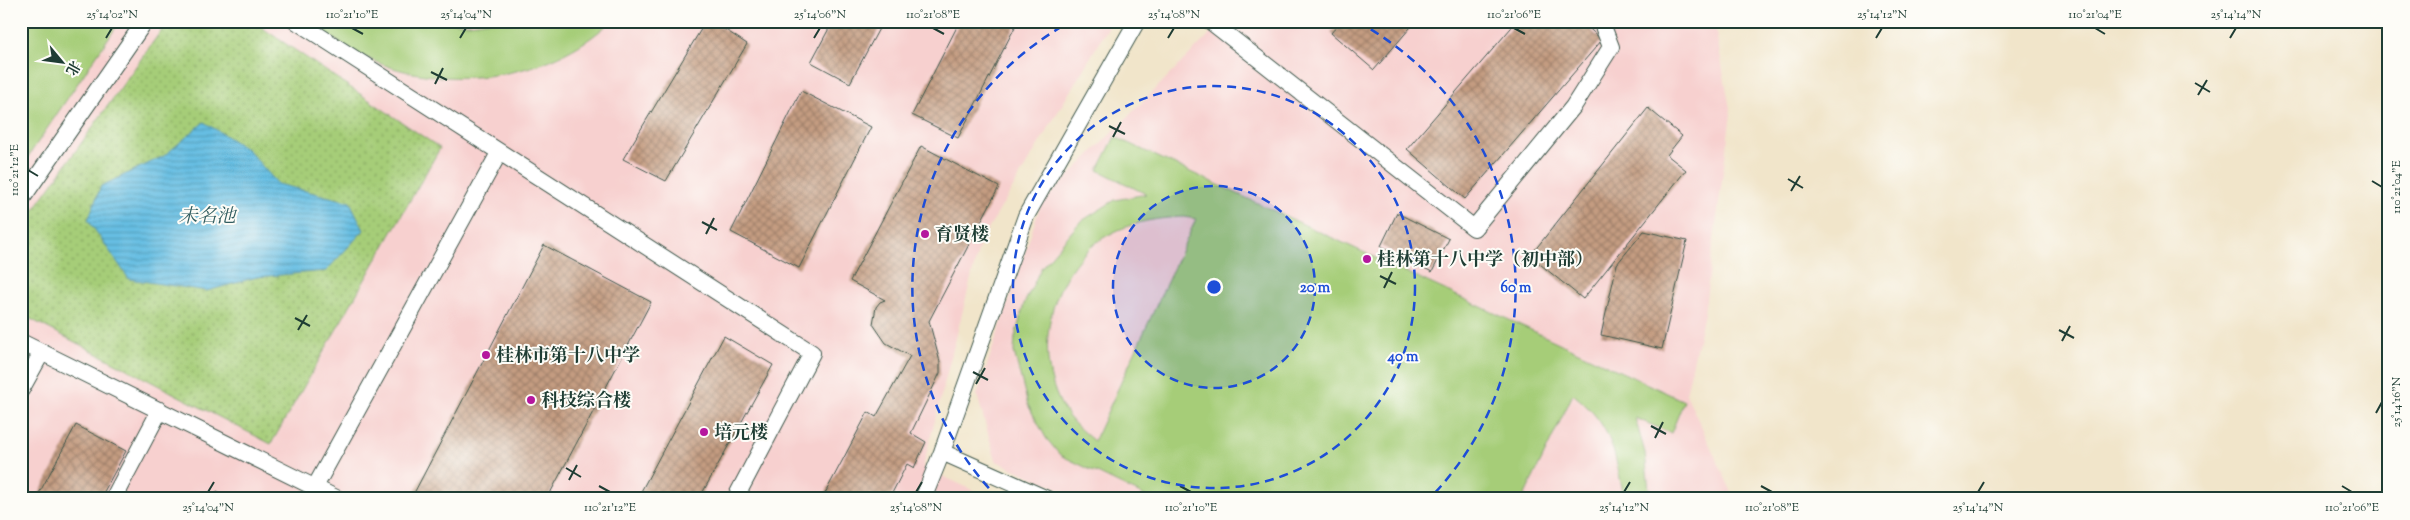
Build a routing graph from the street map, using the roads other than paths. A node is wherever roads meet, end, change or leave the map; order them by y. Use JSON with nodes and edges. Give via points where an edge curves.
{"nodes":[{"id":1,"x":145,"y":21,"type":"edge"},
{"id":2,"x":296,"y":21,"type":"edge"},
{"id":3,"x":1137,"y":21,"type":"edge"},
{"id":4,"x":1210,"y":21,"type":"edge"},
{"id":5,"x":1601,"y":21,"type":"edge"},
{"id":6,"x":499,"y":153,"type":"junction"},
{"id":7,"x":21,"y":200,"type":"edge"},
{"id":8,"x":21,"y":342,"type":"edge"},
{"id":9,"x":42,"y":352,"type":"junction"},
{"id":10,"x":21,"y":390,"type":"edge"},
{"id":11,"x":160,"y":410,"type":"junction"},
{"id":12,"x":942,"y":452,"type":"junction"},
{"id":13,"x":315,"y":487,"type":"junction"},
{"id":14,"x":113,"y":499,"type":"edge"},
{"id":15,"x":338,"y":499,"type":"edge"},
{"id":16,"x":735,"y":499,"type":"edge"},
{"id":17,"x":923,"y":499,"type":"edge"},
{"id":18,"x":1047,"y":499,"type":"edge"}],
"edges":[{"from":1,"to":7,"type":"lane"},
{"from":2,"to":6,"type":"lane"},
{"from":3,"to":12,"type":"lane","via":[[1026,216]]},
{"from":4,"to":5,"type":"lane","via":[[1474,228],[1573,107],[1611,47]]},
{"from":6,"to":13,"type":"lane"},
{"from":6,"to":16,"type":"lane","via":[[812,353]]},
{"from":8,"to":9,"type":"lane"},
{"from":9,"to":10,"type":"lane"},
{"from":9,"to":11,"type":"lane"},
{"from":11,"to":13,"type":"lane"},
{"from":11,"to":14,"type":"lane"},
{"from":12,"to":17,"type":"lane"},
{"from":12,"to":18,"type":"lane"},
{"from":13,"to":15,"type":"lane"}]}
